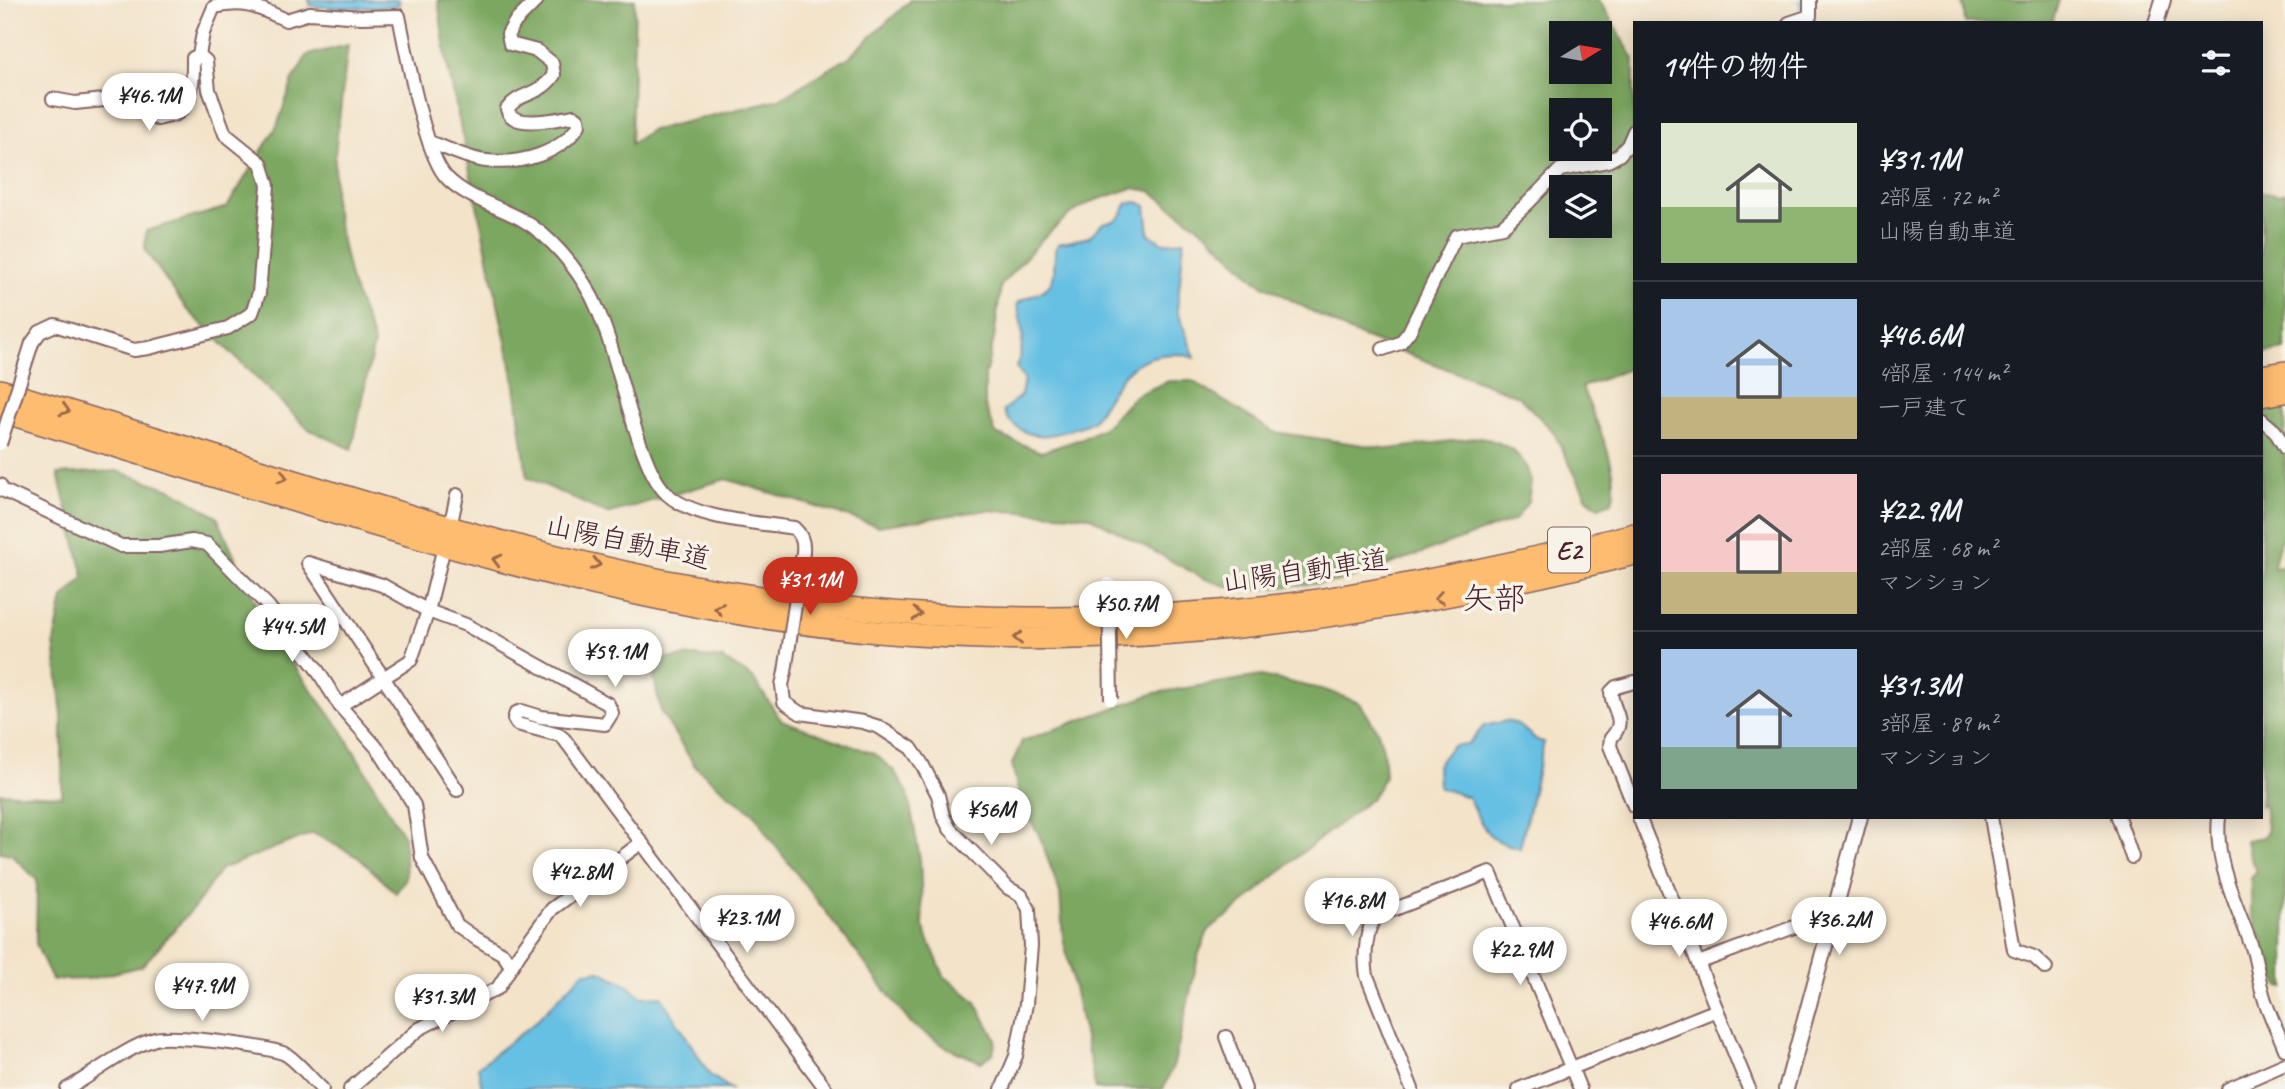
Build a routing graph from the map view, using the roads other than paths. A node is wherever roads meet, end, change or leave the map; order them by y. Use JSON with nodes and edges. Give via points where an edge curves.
{"nodes":[{"id":1,"x":537,"y":0,"type":"edge"},
{"id":2,"x":1810,"y":0,"type":"edge"},
{"id":3,"x":2163,"y":0,"type":"edge"},
{"id":4,"x":1810,"y":19,"type":"edge"},
{"id":5,"x":2157,"y":21,"type":"edge"},
{"id":6,"x":199,"y":55,"type":"junction"},
{"id":7,"x":53,"y":99,"type":"dead end"},
{"id":8,"x":1633,"y":133,"type":"edge"},
{"id":9,"x":429,"y":142,"type":"junction"},
{"id":10,"x":1382,"y":349,"type":"dead end"},
{"id":11,"x":2285,"y":372,"type":"edge"},
{"id":12,"x":2263,"y":376,"type":"edge"},
{"id":13,"x":0,"y":390,"type":"edge"},
{"id":14,"x":2285,"y":392,"type":"edge"},
{"id":15,"x":2263,"y":396,"type":"edge"},
{"id":16,"x":0,"y":411,"type":"edge"},
{"id":17,"x":2263,"y":421,"type":"edge"},
{"id":18,"x":0,"y":444,"type":"edge"},
{"id":19,"x":2285,"y":448,"type":"edge"},
{"id":20,"x":0,"y":485,"type":"edge"},
{"id":21,"x":457,"y":495,"type":"dead end"},
{"id":22,"x":452,"y":518,"type":"dead end"},
{"id":23,"x":1633,"y":534,"type":"edge"},
{"id":24,"x":1633,"y":554,"type":"edge"},
{"id":25,"x":442,"y":555,"type":"dead end"},
{"id":26,"x":1504,"y":575,"type":"junction"},
{"id":27,"x":1109,"y":584,"type":"dead end"},
{"id":28,"x":428,"y":611,"type":"junction"},
{"id":29,"x":383,"y":678,"type":"junction"},
{"id":30,"x":1633,"y":682,"type":"edge"},
{"id":31,"x":1111,"y":699,"type":"dead end"},
{"id":32,"x":340,"y":706,"type":"junction"},
{"id":33,"x":457,"y":790,"type":"dead end"},
{"id":34,"x":1633,"y":804,"type":"edge"},
{"id":35,"x":1640,"y":819,"type":"edge"},
{"id":36,"x":1859,"y":819,"type":"edge"},
{"id":37,"x":1991,"y":819,"type":"edge"},
{"id":38,"x":2119,"y":819,"type":"edge"},
{"id":39,"x":2219,"y":819,"type":"edge"},
{"id":40,"x":641,"y":843,"type":"junction"},
{"id":41,"x":2132,"y":857,"type":"dead end"},
{"id":42,"x":1834,"y":912,"type":"junction"},
{"id":43,"x":1698,"y":963,"type":"junction"},
{"id":44,"x":511,"y":967,"type":"junction"},
{"id":45,"x":2046,"y":968,"type":"dead end"},
{"id":46,"x":1717,"y":1010,"type":"junction"},
{"id":47,"x":1226,"y":1037,"type":"dead end"},
{"id":48,"x":2285,"y":1049,"type":"edge"},
{"id":49,"x":2285,"y":1064,"type":"edge"},
{"id":50,"x":1572,"y":1068,"type":"junction"},
{"id":51,"x":75,"y":1087,"type":"edge"},
{"id":52,"x":322,"y":1089,"type":"edge"},
{"id":53,"x":350,"y":1089,"type":"edge"},
{"id":54,"x":825,"y":1089,"type":"edge"},
{"id":55,"x":1002,"y":1089,"type":"edge"},
{"id":56,"x":1245,"y":1089,"type":"edge"},
{"id":57,"x":1412,"y":1089,"type":"edge"},
{"id":58,"x":1519,"y":1089,"type":"edge"},
{"id":59,"x":1580,"y":1089,"type":"edge"},
{"id":60,"x":1749,"y":1089,"type":"edge"},
{"id":61,"x":1786,"y":1089,"type":"edge"},
{"id":62,"x":2228,"y":1089,"type":"edge"}],
"edges":[{"from":1,"to":9,"type":"street","via":[[515,22],[508,34],[510,44],[537,51],[552,63],[554,75],[547,86],[510,104],[508,116],[514,121],[574,116],[579,125],[575,132],[544,155],[506,162],[484,161]]},
{"from":2,"to":4,"type":"street"},
{"from":3,"to":5,"type":"street"},
{"from":6,"to":7,"type":"street","via":[[193,58],[194,78],[178,113],[158,119],[124,98],[75,103]]},
{"from":6,"to":9,"type":"street","via":[[214,6],[231,2],[250,2],[286,20],[310,13],[399,16]]},
{"from":6,"to":18,"type":"street","bridge":true,"via":[[206,61],[209,89],[225,134],[261,163],[268,185],[259,293],[251,313],[228,328],[134,350],[55,325],[40,332],[32,343]]},
{"from":8,"to":10,"type":"street","via":[[1619,155],[1608,161],[1560,170],[1502,227],[1456,236],[1409,332],[1400,343]]},
{"from":9,"to":55,"type":"street","bridge":true,"via":[[447,178],[539,230],[579,275],[606,330],[648,466],[670,497],[698,511],[794,528],[801,534],[802,558],[782,685],[784,702],[800,713],[879,727],[911,748],[933,785],[950,829],[1008,888],[1021,895],[1029,909],[1031,946],[1026,1004],[1016,1056]]},
{"from":11,"to":12,"type":"highway"},
{"from":13,"to":26,"type":"highway","name":"山陽自動車道","number":"E2","one_way":true,"via":[[406,515],[662,580],[779,600],[957,617],[1057,620],[1275,606]]},
{"from":14,"to":15,"type":"highway"},
{"from":26,"to":16,"type":"highway","name":"山陽自動車道","number":"E2","one_way":true,"via":[[1371,610],[1201,632],[1057,638],[876,632],[664,600],[539,572]]},
{"from":17,"to":19,"type":"street"},
{"from":20,"to":32,"type":"street","via":[[2,490],[121,546],[207,544],[268,606]]},
{"from":21,"to":22,"type":"street"},
{"from":23,"to":26,"type":"highway","name":"山陽自動車道","number":"E2"},
{"from":24,"to":26,"type":"highway","name":"山陽自動車道","number":"E2"},
{"from":25,"to":28,"type":"street"},
{"from":27,"to":31,"type":"street","bridge":true},
{"from":28,"to":29,"type":"street","via":[[411,660]]},
{"from":28,"to":29,"type":"street","via":[[382,585],[308,563]]},
{"from":28,"to":40,"type":"street","via":[[466,625],[608,705],[612,713],[605,724],[521,711],[514,719],[517,724],[564,739]]},
{"from":29,"to":32,"type":"street"},
{"from":29,"to":33,"type":"street"},
{"from":30,"to":34,"type":"street","via":[[1611,692],[1620,722],[1610,746]]},
{"from":32,"to":44,"type":"street","via":[[378,749],[414,804],[422,858],[457,925],[503,954]]},
{"from":35,"to":43,"type":"street"},
{"from":36,"to":42,"type":"street"},
{"from":37,"to":45,"type":"street","via":[[2014,950],[2034,957]]},
{"from":38,"to":41,"type":"street"},
{"from":39,"to":48,"type":"street","via":[[2219,852],[2234,905]]},
{"from":40,"to":44,"type":"street","via":[[552,909]]},
{"from":40,"to":54,"type":"street"},
{"from":42,"to":43,"type":"street"},
{"from":42,"to":61,"type":"street"},
{"from":43,"to":46,"type":"street"},
{"from":44,"to":53,"type":"street","via":[[498,988],[419,1029]]},
{"from":46,"to":50,"type":"street"},
{"from":46,"to":60,"type":"street"},
{"from":47,"to":56,"type":"street"},
{"from":49,"to":62,"type":"street"},
{"from":50,"to":57,"type":"street","via":[[1490,872],[1377,916],[1370,923],[1364,960],[1367,976]]},
{"from":50,"to":58,"type":"street"},
{"from":50,"to":59,"type":"street"},
{"from":51,"to":52,"type":"street","via":[[135,1048],[156,1038],[179,1037],[285,1054]]}]}
